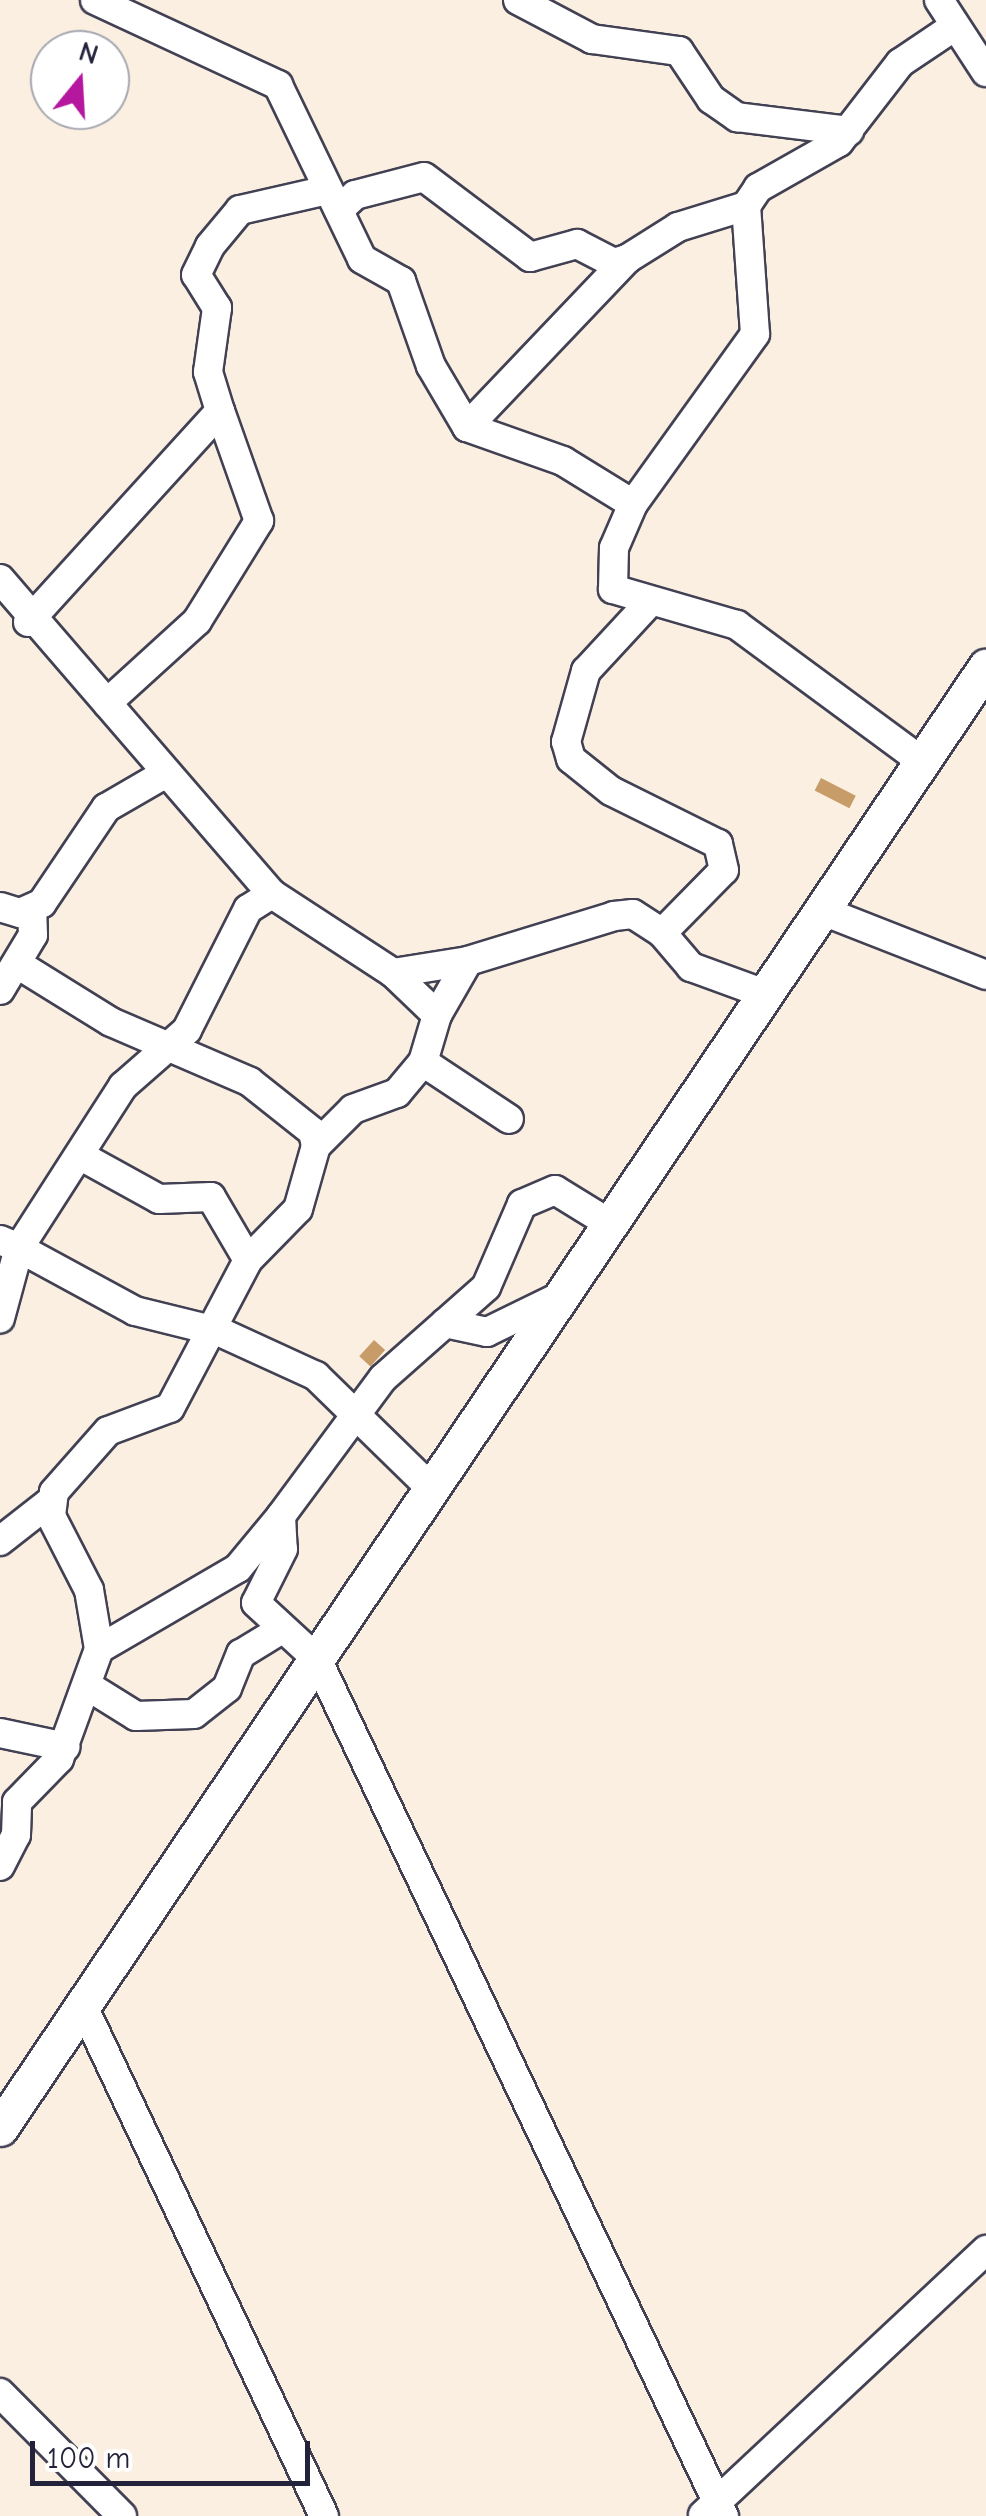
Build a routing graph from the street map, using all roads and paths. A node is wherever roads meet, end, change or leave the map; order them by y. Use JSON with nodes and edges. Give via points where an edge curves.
{"nodes":[{"id":1,"x":95,"y":0,"type":"edge"},
{"id":2,"x":518,"y":0,"type":"edge"},
{"id":3,"x":939,"y":0,"type":"edge"},
{"id":4,"x":952,"y":28,"type":"junction"},
{"id":5,"x":986,"y":72,"type":"edge"},
{"id":6,"x":848,"y":131,"type":"junction"},
{"id":7,"x":333,"y":200,"type":"junction"},
{"id":8,"x":746,"y":206,"type":"junction"},
{"id":9,"x":627,"y":260,"type":"junction"},
{"id":10,"x":220,"y":411,"type":"junction"},
{"id":11,"x":466,"y":427,"type":"junction"},
{"id":12,"x":633,"y":504,"type":"junction"},
{"id":13,"x":0,"y":579,"type":"edge"},
{"id":14,"x":650,"y":602,"type":"junction"},
{"id":15,"x":28,"y":622,"type":"junction"},
{"id":16,"x":986,"y":667,"type":"edge"},
{"id":17,"x":107,"y":704,"type":"junction"},
{"id":18,"x":923,"y":762,"type":"junction"},
{"id":19,"x":163,"y":775,"type":"junction"},
{"id":20,"x":272,"y":894,"type":"junction"},
{"id":21,"x":0,"y":908,"type":"edge"},
{"id":22,"x":32,"y":909,"type":"junction"},
{"id":23,"x":824,"y":911,"type":"junction"},
{"id":24,"x":662,"y":932,"type":"junction"},
{"id":25,"x":468,"y":961,"type":"junction"},
{"id":26,"x":19,"y":965,"type":"junction"},
{"id":27,"x":393,"y":973,"type":"junction"},
{"id":28,"x":986,"y":974,"type":"edge"},
{"id":29,"x":0,"y":990,"type":"edge"},
{"id":30,"x":766,"y":994,"type":"junction"},
{"id":31,"x":437,"y":1015,"type":"junction"},
{"id":32,"x":170,"y":1046,"type":"junction"},
{"id":33,"x":423,"y":1062,"type":"junction"},
{"id":34,"x":509,"y":1119,"type":"dead end"},
{"id":35,"x":316,"y":1146,"type":"junction"},
{"id":36,"x":81,"y":1156,"type":"junction"},
{"id":37,"x":607,"y":1222,"type":"junction"},
{"id":38,"x":9,"y":1244,"type":"edge"},
{"id":39,"x":248,"y":1260,"type":"junction"},
{"id":40,"x":562,"y":1296,"type":"junction"},
{"id":41,"x":0,"y":1318,"type":"edge"},
{"id":42,"x":445,"y":1324,"type":"junction"},
{"id":43,"x":210,"y":1328,"type":"junction"},
{"id":44,"x":352,"y":1418,"type":"junction"},
{"id":45,"x":433,"y":1490,"type":"junction"},
{"id":46,"x":51,"y":1501,"type":"junction"},
{"id":47,"x":280,"y":1516,"type":"junction"},
{"id":48,"x":0,"y":1541,"type":"edge"},
{"id":49,"x":278,"y":1632,"type":"junction"},
{"id":50,"x":99,"y":1650,"type":"junction"},
{"id":51,"x":318,"y":1660,"type":"junction"},
{"id":52,"x":91,"y":1688,"type":"junction"},
{"id":53,"x":0,"y":1732,"type":"edge"},
{"id":54,"x":66,"y":1747,"type":"junction"},
{"id":55,"x":9,"y":1799,"type":"edge"},
{"id":56,"x":0,"y":1866,"type":"edge"},
{"id":57,"x":82,"y":2004,"type":"junction"},
{"id":58,"x":1,"y":2124,"type":"edge"},
{"id":59,"x":986,"y":2250,"type":"edge"},
{"id":60,"x":0,"y":2392,"type":"edge"},
{"id":61,"x":714,"y":2511,"type":"edge"},
{"id":62,"x":122,"y":2516,"type":"edge"},
{"id":63,"x":324,"y":2516,"type":"edge"}],
"edges":[{"from":1,"to":7,"type":"street","via":[[278,85]]},
{"from":2,"to":6,"type":"street","via":[[592,39],[679,52],[711,99],[736,117]]},
{"from":3,"to":4,"type":"street"},
{"from":4,"to":5,"type":"street"},
{"from":4,"to":6,"type":"street","via":[[900,63]]},
{"from":6,"to":8,"type":"street","via":[[758,188]]},
{"from":7,"to":9,"type":"street","via":[[424,177],[530,256],[577,244],[614,263]]},
{"from":7,"to":10,"type":"street","via":[[240,210],[199,262],[196,275],[216,308],[208,372]]},
{"from":7,"to":11,"type":"street","via":[[362,259],[401,281],[431,366]]},
{"from":8,"to":9,"type":"street","via":[[678,227]]},
{"from":8,"to":12,"type":"street","via":[[755,334]]},
{"from":9,"to":11,"type":"street"},
{"from":10,"to":15,"type":"street"},
{"from":10,"to":17,"type":"street","via":[[260,522],[197,621]]},
{"from":11,"to":12,"type":"street","via":[[562,461]]},
{"from":12,"to":14,"type":"street","via":[[608,577],[613,589]]},
{"from":13,"to":15,"type":"street"},
{"from":14,"to":18,"type":"street","via":[[737,625]]},
{"from":14,"to":24,"type":"street","via":[[586,672],[566,742],[571,759],[612,791],[727,854],[701,899]]},
{"from":15,"to":17,"type":"street"},
{"from":16,"to":18,"type":"main road"},
{"from":17,"to":19,"type":"street"},
{"from":18,"to":23,"type":"main road"},
{"from":19,"to":20,"type":"street"},
{"from":19,"to":22,"type":"street","via":[[106,808]]},
{"from":20,"to":27,"type":"street"},
{"from":20,"to":32,"type":"street","via":[[248,909],[187,1030]]},
{"from":21,"to":22,"type":"street"},
{"from":22,"to":26,"type":"street"},
{"from":23,"to":28,"type":"street"},
{"from":23,"to":30,"type":"main road"},
{"from":24,"to":25,"type":"street","via":[[633,914],[614,916]]},
{"from":24,"to":30,"type":"street","via":[[691,966]]},
{"from":25,"to":27,"type":"street"},
{"from":25,"to":31,"type":"street"},
{"from":26,"to":29,"type":"street"},
{"from":26,"to":32,"type":"street"},
{"from":27,"to":31,"type":"street"},
{"from":30,"to":37,"type":"main road"},
{"from":31,"to":33,"type":"street"},
{"from":32,"to":35,"type":"street","via":[[286,1106]]},
{"from":32,"to":36,"type":"street","via":[[122,1086]]},
{"from":33,"to":34,"type":"street"},
{"from":33,"to":35,"type":"street","via":[[398,1093],[354,1109]]},
{"from":35,"to":39,"type":"street","via":[[298,1209]]},
{"from":36,"to":38,"type":"street"},
{"from":36,"to":39,"type":"street","via":[[159,1198],[211,1197]]},
{"from":37,"to":40,"type":"main road"},
{"from":37,"to":42,"type":"street","via":[[540,1190],[522,1204],[486,1287]]},
{"from":38,"to":41,"type":"street"},
{"from":38,"to":43,"type":"street","via":[[136,1311]]},
{"from":39,"to":43,"type":"street"},
{"from":40,"to":42,"type":"street","via":[[487,1332]]},
{"from":40,"to":45,"type":"main road"},
{"from":42,"to":44,"type":"street"},
{"from":43,"to":44,"type":"street","via":[[316,1376]]},
{"from":43,"to":46,"type":"street","via":[[170,1408],[108,1431]]},
{"from":44,"to":45,"type":"street"},
{"from":44,"to":47,"type":"street"},
{"from":45,"to":51,"type":"main road"},
{"from":46,"to":48,"type":"street"},
{"from":46,"to":50,"type":"street","via":[[59,1541],[97,1614]]},
{"from":47,"to":49,"type":"street","via":[[283,1549],[256,1596]]},
{"from":47,"to":50,"type":"street","via":[[238,1568]]},
{"from":49,"to":51,"type":"street"},
{"from":49,"to":52,"type":"street","via":[[240,1654],[227,1688],[194,1714],[136,1716]]},
{"from":50,"to":52,"type":"street"},
{"from":51,"to":57,"type":"main road"},
{"from":51,"to":61,"type":"street"},
{"from":52,"to":54,"type":"street"},
{"from":53,"to":54,"type":"street"},
{"from":54,"to":55,"type":"street"},
{"from":55,"to":56,"type":"street","via":[[16,1835]]},
{"from":57,"to":58,"type":"main road"},
{"from":57,"to":63,"type":"street"},
{"from":59,"to":61,"type":"street"},
{"from":60,"to":62,"type":"street"}]}
